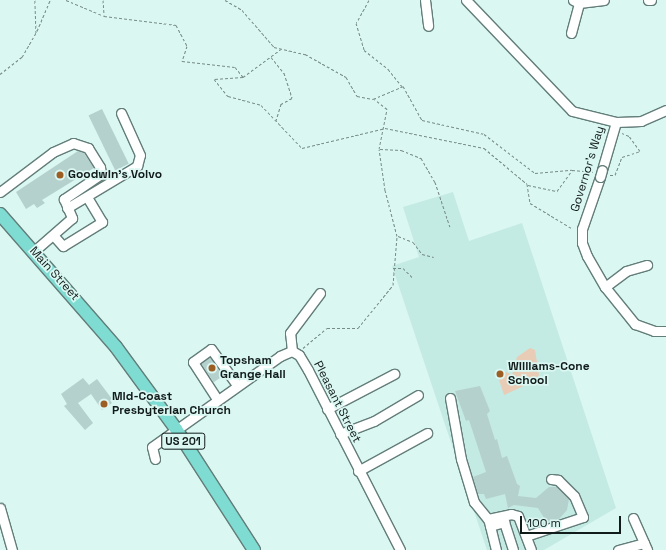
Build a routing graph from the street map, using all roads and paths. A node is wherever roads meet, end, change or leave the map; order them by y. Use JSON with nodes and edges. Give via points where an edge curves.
{"nodes":[{"id":1,"x":35,"y":0,"type":"edge"},
{"id":2,"x":50,"y":0,"type":"edge"},
{"id":3,"x":66,"y":0,"type":"edge"},
{"id":4,"x":103,"y":0,"type":"edge"},
{"id":5,"x":225,"y":0,"type":"edge"},
{"id":6,"x":369,"y":0,"type":"edge"},
{"id":7,"x":425,"y":0,"type":"edge"},
{"id":8,"x":466,"y":0,"type":"edge"},
{"id":9,"x":604,"y":0,"type":"edge"},
{"id":10,"x":648,"y":0,"type":"edge"},
{"id":11,"x":651,"y":0,"type":"edge"},
{"id":12,"x":576,"y":2,"type":"edge"},
{"id":13,"x":104,"y":16,"type":"junction"},
{"id":14,"x":428,"y":26,"type":"dead end"},
{"id":15,"x":36,"y":33,"type":"junction"},
{"id":16,"x":571,"y":33,"type":"dead end"},
{"id":17,"x":282,"y":49,"type":"junction"},
{"id":18,"x":271,"y":57,"type":"junction"},
{"id":19,"x":0,"y":74,"type":"edge"},
{"id":20,"x":243,"y":77,"type":"junction"},
{"id":21,"x":402,"y":86,"type":"junction"},
{"id":22,"x":373,"y":99,"type":"junction"},
{"id":23,"x":666,"y":110,"type":"edge"},
{"id":24,"x":121,"y":113,"type":"dead end"},
{"id":25,"x":275,"y":120,"type":"junction"},
{"id":26,"x":616,"y":122,"type":"junction"},
{"id":27,"x":385,"y":128,"type":"junction"},
{"id":28,"x":619,"y":131,"type":"dead end"},
{"id":29,"x":379,"y":149,"type":"junction"},
{"id":30,"x":572,"y":170,"type":"junction"},
{"id":31,"x":601,"y":173,"type":"junction"},
{"id":32,"x":527,"y":184,"type":"junction"},
{"id":33,"x":0,"y":192,"type":"edge"},
{"id":34,"x":87,"y":197,"type":"junction"},
{"id":35,"x":67,"y":208,"type":"junction"},
{"id":36,"x":0,"y":216,"type":"edge"},
{"id":37,"x":450,"y":227,"type":"dead end"},
{"id":38,"x":582,"y":234,"type":"junction"},
{"id":39,"x":53,"y":235,"type":"junction"},
{"id":40,"x":397,"y":236,"type":"junction"},
{"id":41,"x":34,"y":251,"type":"junction"},
{"id":42,"x":434,"y":257,"type":"dead end"},
{"id":43,"x":647,"y":265,"type":"dead end"},
{"id":44,"x":393,"y":268,"type":"junction"},
{"id":45,"x":413,"y":278,"type":"dead end"},
{"id":46,"x":605,"y":287,"type":"junction"},
{"id":47,"x":320,"y":293,"type":"dead end"},
{"id":48,"x":666,"y":331,"type":"edge"},
{"id":49,"x":296,"y":350,"type":"junction"},
{"id":50,"x":394,"y":374,"type":"dead end"},
{"id":51,"x":237,"y":385,"type":"junction"},
{"id":52,"x":418,"y":396,"type":"dead end"},
{"id":53,"x":450,"y":398,"type":"dead end"},
{"id":54,"x":217,"y":399,"type":"junction"},
{"id":55,"x":327,"y":409,"type":"junction"},
{"id":56,"x":176,"y":429,"type":"junction"},
{"id":57,"x":427,"y":433,"type":"dead end"},
{"id":58,"x":340,"y":434,"type":"junction"},
{"id":59,"x":155,"y":459,"type":"dead end"},
{"id":60,"x":358,"y":471,"type":"junction"},
{"id":61,"x":551,"y":479,"type":"dead end"},
{"id":62,"x":0,"y":508,"type":"edge"},
{"id":63,"x":633,"y":518,"type":"dead end"},
{"id":64,"x":489,"y":522,"type":"junction"},
{"id":65,"x":526,"y":536,"type":"junction"},
{"id":66,"x":645,"y":547,"type":"edge"},
{"id":67,"x":12,"y":550,"type":"edge"},
{"id":68,"x":254,"y":550,"type":"edge"},
{"id":69,"x":400,"y":550,"type":"edge"},
{"id":70,"x":496,"y":550,"type":"edge"},
{"id":71,"x":513,"y":550,"type":"edge"},
{"id":72,"x":531,"y":550,"type":"edge"},
{"id":73,"x":618,"y":550,"type":"edge"}],
"edges":[{"from":1,"to":15,"type":"path"},
{"from":2,"to":15,"type":"path"},
{"from":3,"to":13,"type":"path"},
{"from":4,"to":13,"type":"path"},
{"from":5,"to":17,"type":"path","via":[[242,10],[274,47]]},
{"from":6,"to":21,"type":"path","via":[[356,23],[364,50],[388,69]]},
{"from":7,"to":14,"type":"street"},
{"from":8,"to":26,"type":"street","name":"Governor's Way","via":[[572,111]]},
{"from":9,"to":12,"type":"street"},
{"from":10,"to":11,"type":"street"},
{"from":12,"to":16,"type":"street"},
{"from":13,"to":20,"type":"path","via":[[176,25],[187,46],[182,61],[235,67]]},
{"from":15,"to":19,"type":"path","via":[[22,57]]},
{"from":17,"to":18,"type":"path"},
{"from":17,"to":22,"type":"path","via":[[305,54],[346,77],[357,96]]},
{"from":18,"to":20,"type":"path"},
{"from":18,"to":25,"type":"path","via":[[284,73],[292,98],[282,104]]},
{"from":20,"to":25,"type":"path","via":[[214,78],[228,96],[261,105]]},
{"from":21,"to":22,"type":"path"},
{"from":21,"to":30,"type":"path","via":[[422,120],[484,134],[535,172]]},
{"from":22,"to":27,"type":"path","via":[[387,109]]},
{"from":23,"to":26,"type":"street","via":[[641,121]]},
{"from":24,"to":34,"type":"street","via":[[140,155],[137,166]]},
{"from":25,"to":27,"type":"path","via":[[302,148]]},
{"from":26,"to":31,"type":"street","name":"Governor's Way"},
{"from":27,"to":29,"type":"path"},
{"from":27,"to":32,"type":"path","via":[[484,148]]},
{"from":28,"to":31,"type":"path","via":[[629,136],[640,151],[622,156],[615,175]]},
{"from":29,"to":37,"type":"path","via":[[401,150],[421,158],[435,182]]},
{"from":29,"to":40,"type":"path","via":[[385,190]]},
{"from":30,"to":31,"type":"path"},
{"from":30,"to":32,"type":"path","via":[[557,191]]},
{"from":31,"to":38,"type":"street","name":"Governor's Way"},
{"from":32,"to":38,"type":"path","via":[[530,203]]},
{"from":33,"to":35,"type":"street","via":[[52,152],[73,143],[88,148],[100,167],[101,174],[64,199]]},
{"from":34,"to":35,"type":"street"},
{"from":34,"to":39,"type":"street","via":[[102,222],[63,246]]},
{"from":35,"to":39,"type":"street","via":[[72,218]]},
{"from":36,"to":41,"type":"main road","name":"Main Street","number":"US 201"},
{"from":38,"to":46,"type":"street","via":[[587,256]]},
{"from":39,"to":41,"type":"street"},
{"from":40,"to":42,"type":"path","via":[[413,242],[422,254]]},
{"from":40,"to":44,"type":"path"},
{"from":41,"to":56,"type":"main road","name":"Main Street","number":"US 201","via":[[107,336]]},
{"from":43,"to":46,"type":"street","via":[[626,271]]},
{"from":44,"to":45,"type":"path","via":[[403,268]]},
{"from":44,"to":49,"type":"path","via":[[393,285],[358,328],[327,328]]},
{"from":46,"to":48,"type":"street","via":[[635,324],[654,332]]},
{"from":47,"to":49,"type":"street","via":[[290,333]]},
{"from":49,"to":51,"type":"street","via":[[280,356]]},
{"from":49,"to":55,"type":"street","name":"Pleasant Street"},
{"from":50,"to":55,"type":"street"},
{"from":51,"to":54,"type":"street"},
{"from":51,"to":54,"type":"street","via":[[211,348],[193,362]]},
{"from":52,"to":58,"type":"street","via":[[387,414]]},
{"from":53,"to":64,"type":"street","via":[[461,459],[474,502]]},
{"from":54,"to":56,"type":"street"},
{"from":55,"to":58,"type":"street","name":"Pleasant Street"},
{"from":56,"to":59,"type":"street","via":[[152,447]]},
{"from":56,"to":68,"type":"main road","number":"US 201"},
{"from":57,"to":60,"type":"street"},
{"from":58,"to":60,"type":"street","name":"Pleasant Street"},
{"from":60,"to":69,"type":"street","name":"Pleasant Street"},
{"from":61,"to":65,"type":"street","via":[[558,480],[574,496],[583,517]]},
{"from":62,"to":67,"type":"street"},
{"from":63,"to":66,"type":"street"},
{"from":64,"to":65,"type":"street","via":[[505,515],[518,516]]},
{"from":64,"to":70,"type":"street"},
{"from":64,"to":71,"type":"street","via":[[504,522]]},
{"from":65,"to":72,"type":"street"},
{"from":66,"to":73,"type":"street"}]}
